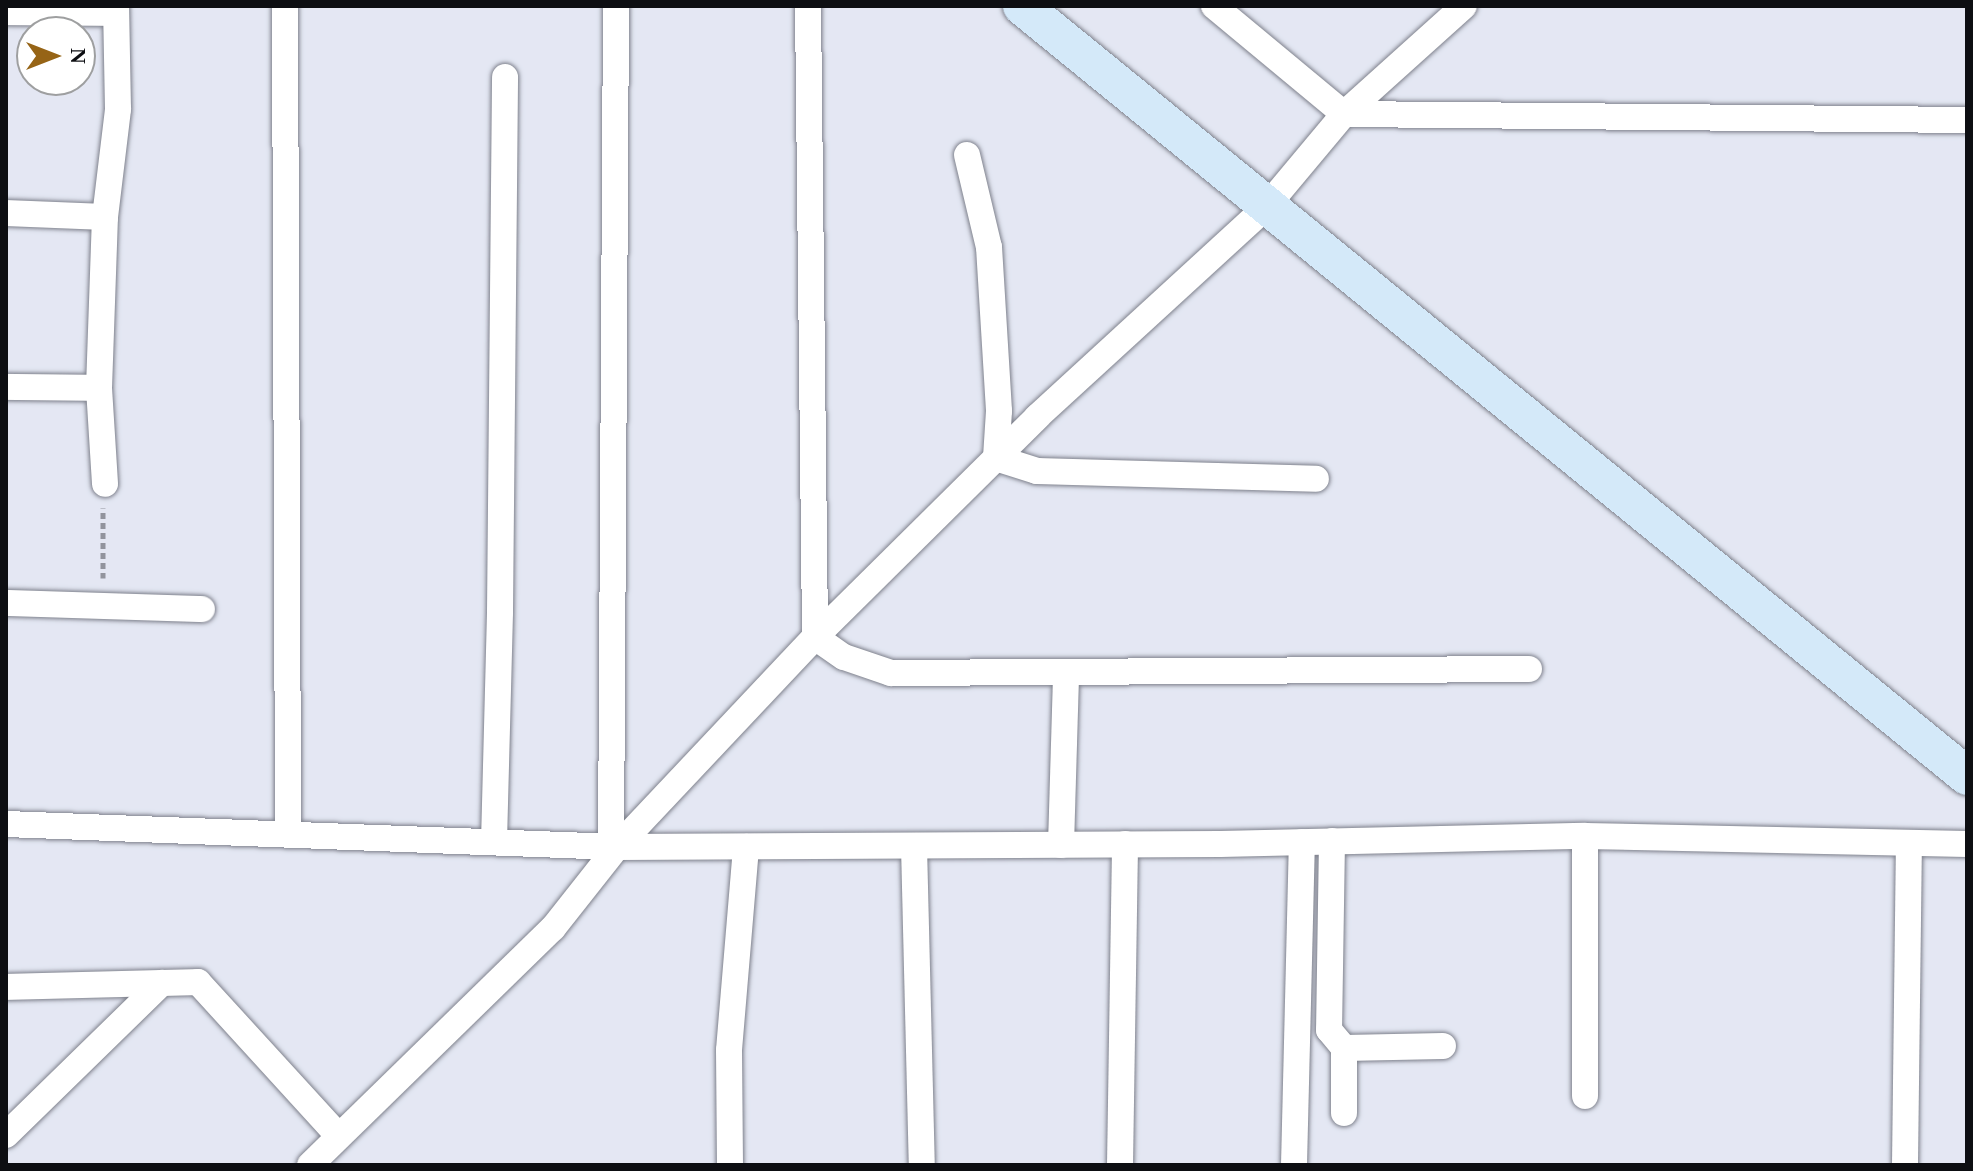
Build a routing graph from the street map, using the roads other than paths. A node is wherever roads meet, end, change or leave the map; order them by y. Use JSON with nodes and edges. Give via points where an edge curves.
{"nodes":[{"id":1,"x":285,"y":6,"type":"edge"},
{"id":2,"x":616,"y":6,"type":"edge"},
{"id":3,"x":808,"y":6,"type":"edge"},
{"id":4,"x":1022,"y":6,"type":"edge"},
{"id":5,"x":1214,"y":6,"type":"edge"},
{"id":6,"x":1464,"y":6,"type":"edge"},
{"id":7,"x":116,"y":9,"type":"edge"},
{"id":8,"x":6,"y":12,"type":"edge"},
{"id":9,"x":505,"y":77,"type":"dead end"},
{"id":10,"x":1344,"y":114,"type":"junction"},
{"id":11,"x":1967,"y":120,"type":"edge"},
{"id":12,"x":967,"y":155,"type":"dead end"},
{"id":13,"x":1267,"y":206,"type":"junction"},
{"id":14,"x":6,"y":213,"type":"edge"},
{"id":15,"x":105,"y":217,"type":"junction"},
{"id":16,"x":6,"y":387,"type":"edge"},
{"id":17,"x":99,"y":388,"type":"junction"},
{"id":18,"x":996,"y":458,"type":"junction"},
{"id":19,"x":1316,"y":479,"type":"dead end"},
{"id":20,"x":105,"y":484,"type":"road end"},
{"id":21,"x":6,"y":603,"type":"edge"},
{"id":22,"x":202,"y":609,"type":"dead end"},
{"id":23,"x":815,"y":637,"type":"junction"},
{"id":24,"x":1529,"y":669,"type":"dead end"},
{"id":25,"x":1066,"y":673,"type":"junction"},
{"id":26,"x":1967,"y":776,"type":"edge"},
{"id":27,"x":6,"y":824,"type":"edge"},
{"id":28,"x":288,"y":834,"type":"junction"},
{"id":29,"x":1585,"y":836,"type":"junction"},
{"id":30,"x":1332,"y":841,"type":"junction"},
{"id":31,"x":494,"y":842,"type":"junction"},
{"id":32,"x":1302,"y":842,"type":"junction"},
{"id":33,"x":1125,"y":844,"type":"junction"},
{"id":34,"x":1909,"y":844,"type":"junction"},
{"id":35,"x":1967,"y":844,"type":"edge"},
{"id":36,"x":1061,"y":845,"type":"junction"},
{"id":37,"x":914,"y":846,"type":"junction"},
{"id":38,"x":614,"y":847,"type":"junction"},
{"id":39,"x":746,"y":847,"type":"junction"},
{"id":40,"x":162,"y":983,"type":"junction"},
{"id":41,"x":6,"y":987,"type":"edge"},
{"id":42,"x":1297,"y":1030,"type":"junction"},
{"id":43,"x":1336,"y":1039,"type":"junction"},
{"id":44,"x":1443,"y":1046,"type":"dead end"},
{"id":45,"x":1585,"y":1096,"type":"dead end"},
{"id":46,"x":1344,"y":1113,"type":"dead end"},
{"id":47,"x":337,"y":1134,"type":"junction"},
{"id":48,"x":6,"y":1135,"type":"edge"},
{"id":49,"x":310,"y":1165,"type":"edge"},
{"id":50,"x":730,"y":1165,"type":"edge"},
{"id":51,"x":922,"y":1165,"type":"edge"},
{"id":52,"x":1120,"y":1165,"type":"edge"},
{"id":53,"x":1294,"y":1165,"type":"edge"},
{"id":54,"x":1905,"y":1165,"type":"edge"}],
"edges":[{"from":1,"to":28,"type":"street"},
{"from":2,"to":38,"type":"street"},
{"from":3,"to":23,"type":"street"},
{"from":4,"to":13,"type":"street"},
{"from":5,"to":10,"type":"street"},
{"from":6,"to":10,"type":"street"},
{"from":7,"to":8,"type":"street"},
{"from":7,"to":15,"type":"street","via":[[118,109]]},
{"from":9,"to":31,"type":"street"},
{"from":10,"to":11,"type":"street"},
{"from":10,"to":13,"type":"street"},
{"from":12,"to":18,"type":"street","via":[[989,247],[999,411]]},
{"from":13,"to":18,"type":"street"},
{"from":13,"to":26,"type":"street"},
{"from":14,"to":15,"type":"street"},
{"from":15,"to":17,"type":"street"},
{"from":16,"to":17,"type":"street"},
{"from":17,"to":20,"type":"street"},
{"from":18,"to":19,"type":"street","via":[[1037,471]]},
{"from":18,"to":23,"type":"street"},
{"from":21,"to":22,"type":"street"},
{"from":23,"to":25,"type":"street","via":[[844,657],[891,673]]},
{"from":23,"to":38,"type":"street"},
{"from":24,"to":25,"type":"street"},
{"from":25,"to":36,"type":"street"},
{"from":27,"to":28,"type":"street"},
{"from":28,"to":31,"type":"street"},
{"from":29,"to":30,"type":"street"},
{"from":29,"to":34,"type":"street"},
{"from":29,"to":45,"type":"street"},
{"from":30,"to":32,"type":"street"},
{"from":30,"to":43,"type":"street"},
{"from":31,"to":38,"type":"street"},
{"from":32,"to":33,"type":"street"},
{"from":32,"to":42,"type":"street"},
{"from":33,"to":36,"type":"street"},
{"from":33,"to":52,"type":"street"},
{"from":34,"to":35,"type":"street"},
{"from":34,"to":54,"type":"street"},
{"from":36,"to":37,"type":"street"},
{"from":37,"to":39,"type":"street"},
{"from":37,"to":51,"type":"street"},
{"from":38,"to":39,"type":"street"},
{"from":38,"to":47,"type":"street","via":[[553,928]]},
{"from":39,"to":50,"type":"street","via":[[729,1050]]},
{"from":40,"to":41,"type":"street"},
{"from":40,"to":47,"type":"street","via":[[198,982]]},
{"from":40,"to":48,"type":"street"},
{"from":42,"to":43,"type":"street"},
{"from":42,"to":53,"type":"street"},
{"from":43,"to":44,"type":"street"},
{"from":43,"to":46,"type":"street"},
{"from":47,"to":49,"type":"street"}]}
